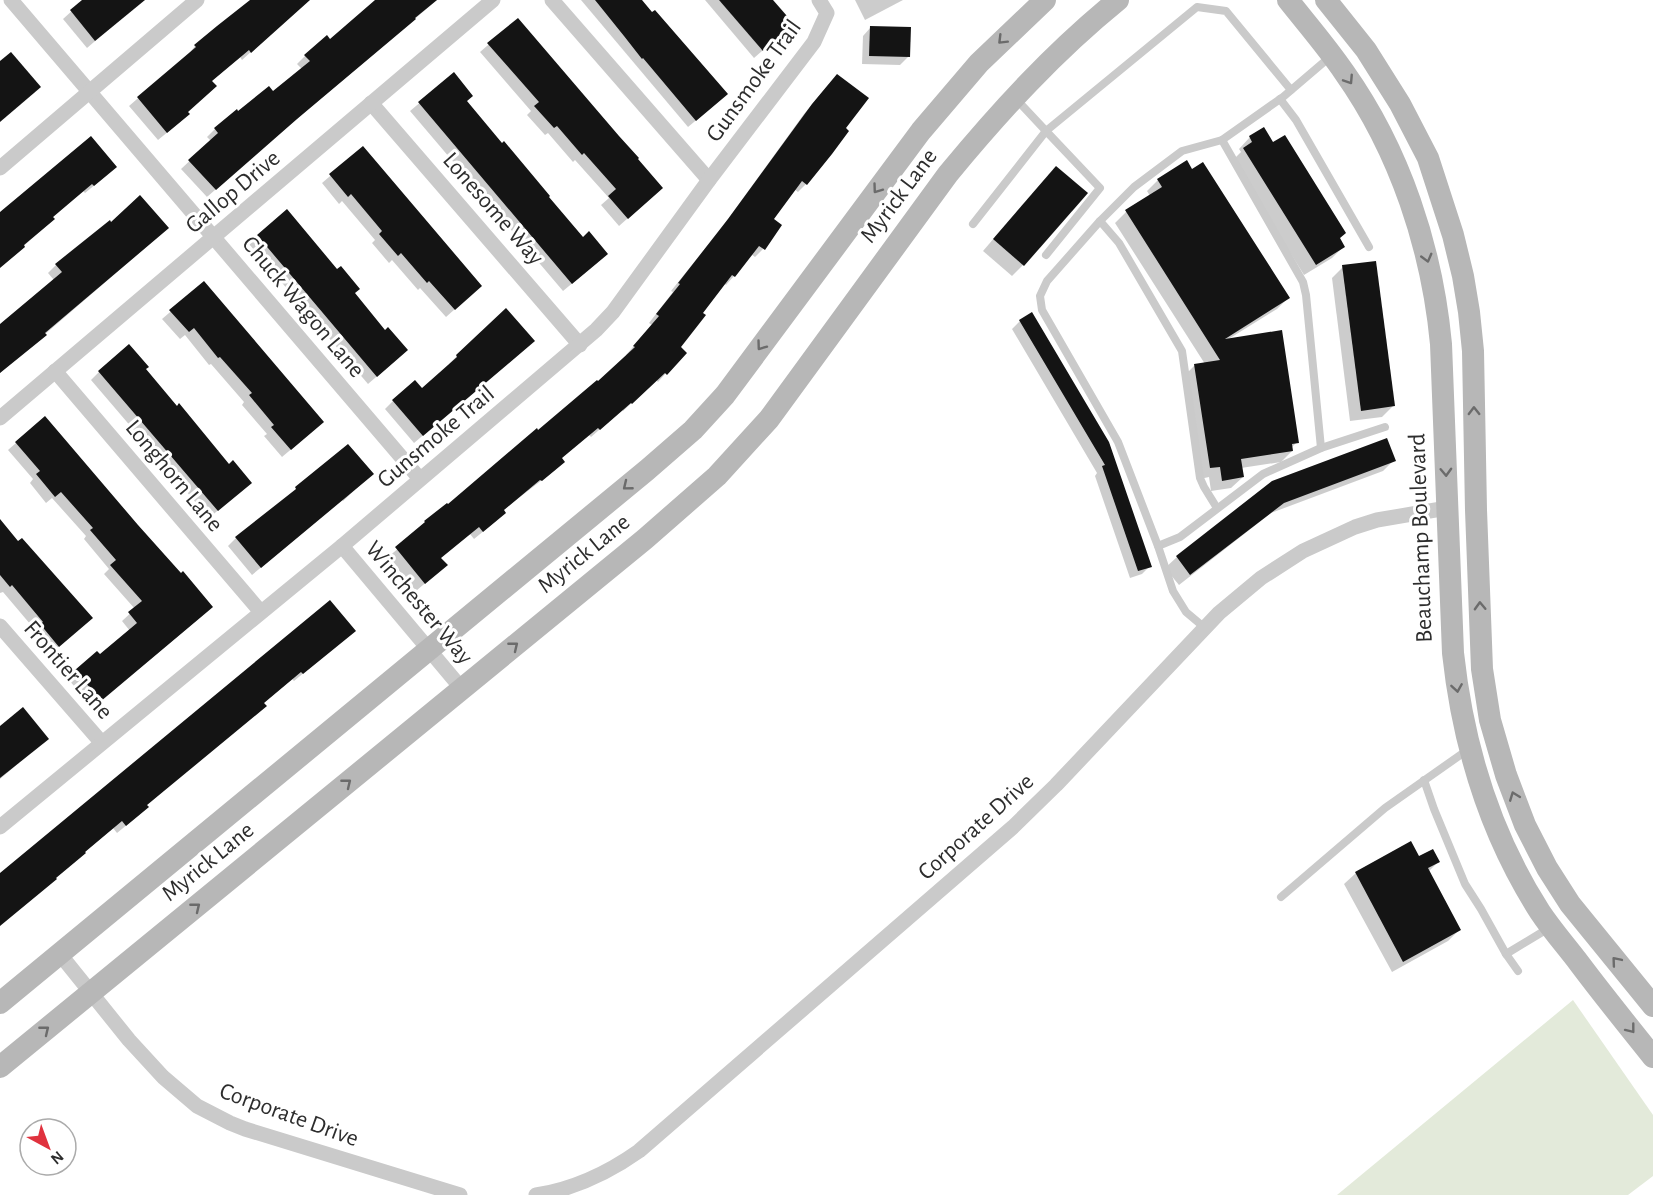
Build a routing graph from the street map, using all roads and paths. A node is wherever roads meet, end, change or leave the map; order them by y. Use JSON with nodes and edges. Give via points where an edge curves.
{"nodes":[{"id":1,"x":11,"y":0,"type":"edge"},
{"id":2,"x":197,"y":0,"type":"edge"},
{"id":3,"x":494,"y":0,"type":"edge"},
{"id":4,"x":552,"y":0,"type":"edge"},
{"id":5,"x":1045,"y":0,"type":"edge"},
{"id":6,"x":1118,"y":0,"type":"edge"},
{"id":7,"x":1288,"y":0,"type":"edge"},
{"id":8,"x":1326,"y":0,"type":"edge"},
{"id":9,"x":823,"y":7,"type":"edge"},
{"id":10,"x":1332,"y":56,"type":"junction"},
{"id":11,"x":1291,"y":90,"type":"junction"},
{"id":12,"x":90,"y":92,"type":"junction"},
{"id":13,"x":1015,"y":98,"type":"junction"},
{"id":14,"x":1280,"y":99,"type":"junction"},
{"id":15,"x":371,"y":103,"type":"junction"},
{"id":16,"x":1046,"y":131,"type":"junction"},
{"id":17,"x":1222,"y":140,"type":"junction"},
{"id":18,"x":0,"y":168,"type":"edge"},
{"id":19,"x":709,"y":180,"type":"junction"},
{"id":20,"x":1101,"y":221,"type":"junction"},
{"id":21,"x":973,"y":224,"type":"dead end"},
{"id":22,"x":215,"y":237,"type":"junction"},
{"id":23,"x":1369,"y":247,"type":"dead end"},
{"id":24,"x":1046,"y":255,"type":"dead end"},
{"id":25,"x":580,"y":345,"type":"junction"},
{"id":26,"x":55,"y":371,"type":"junction"},
{"id":27,"x":0,"y":418,"type":"edge"},
{"id":28,"x":1385,"y":427,"type":"dead end"},
{"id":29,"x":1321,"y":448,"type":"junction"},
{"id":30,"x":420,"y":479,"type":"junction"},
{"id":31,"x":1217,"y":508,"type":"junction"},
{"id":32,"x":1447,"y":508,"type":"junction"},
{"id":33,"x":342,"y":546,"type":"junction"},
{"id":34,"x":1158,"y":546,"type":"junction"},
{"id":35,"x":260,"y":611,"type":"junction"},
{"id":36,"x":0,"y":626,"type":"edge"},
{"id":37,"x":1205,"y":628,"type":"junction"},
{"id":38,"x":429,"y":649,"type":"junction"},
{"id":39,"x":462,"y":689,"type":"junction"},
{"id":40,"x":101,"y":742,"type":"junction"},
{"id":41,"x":1470,"y":748,"type":"junction"},
{"id":42,"x":1424,"y":780,"type":"junction"},
{"id":43,"x":0,"y":827,"type":"edge"},
{"id":44,"x":1281,"y":897,"type":"dead end"},
{"id":45,"x":1551,"y":927,"type":"junction"},
{"id":46,"x":59,"y":953,"type":"junction"},
{"id":47,"x":1506,"y":954,"type":"junction"},
{"id":48,"x":1518,"y":971,"type":"dead end"},
{"id":49,"x":92,"y":993,"type":"junction"},
{"id":50,"x":0,"y":1003,"type":"edge"},
{"id":51,"x":1653,"y":1006,"type":"edge"},
{"id":52,"x":1653,"y":1057,"type":"edge"},
{"id":53,"x":0,"y":1067,"type":"edge"},
{"id":54,"x":460,"y":1195,"type":"edge"},
{"id":55,"x":536,"y":1195,"type":"edge"}],
"edges":[{"from":1,"to":12,"type":"street","name":"Chuck Wagon Lane"},
{"from":2,"to":12,"type":"street"},
{"from":3,"to":15,"type":"street","name":"Gallop Drive"},
{"from":4,"to":19,"type":"street"},
{"from":5,"to":38,"type":"street","name":"Myrick Lane","one_way":true,"via":[[979,63],[915,139],[709,414],[647,470]]},
{"from":6,"to":13,"type":"street","name":"Myrick Lane","via":[[1060,50]]},
{"from":7,"to":10,"type":"street","name":"Beauchamp Boulevard"},
{"from":51,"to":8,"type":"street","one_way":true,"via":[[1552,877],[1525,825],[1506,775],[1490,720],[1482,669],[1473,351],[1453,235],[1428,158],[1400,104],[1366,50]]},
{"from":9,"to":19,"type":"street","name":"Gunsmoke Trail","via":[[814,42]]},
{"from":10,"to":11,"type":"lane"},
{"from":10,"to":32,"type":"street","name":"Beauchamp Boulevard","one_way":true,"via":[[1389,150],[1412,208],[1431,277],[1441,344]]},
{"from":11,"to":14,"type":"lane"},
{"from":11,"to":16,"type":"lane","via":[[1226,11],[1197,7]]},
{"from":12,"to":18,"type":"street"},
{"from":12,"to":22,"type":"street","name":"Chuck Wagon Lane"},
{"from":13,"to":16,"type":"lane"},
{"from":39,"to":13,"type":"street","name":"Myrick Lane","one_way":true,"via":[[684,506],[742,450],[769,419],[948,174]]},
{"from":14,"to":17,"type":"lane"},
{"from":14,"to":23,"type":"lane"},
{"from":15,"to":22,"type":"street","name":"Gallop Drive"},
{"from":15,"to":25,"type":"street","name":"Lonesome Way"},
{"from":16,"to":21,"type":"lane"},
{"from":16,"to":24,"type":"lane","via":[[1100,188]]},
{"from":17,"to":20,"type":"lane","via":[[1182,151],[1134,187]]},
{"from":17,"to":29,"type":"lane","via":[[1303,282]]},
{"from":19,"to":25,"type":"street","name":"Gunsmoke Trail","via":[[613,312]]},
{"from":20,"to":31,"type":"lane","via":[[1119,243],[1182,351],[1200,478]]},
{"from":20,"to":34,"type":"lane","via":[[1047,281],[1040,296],[1042,310],[1118,442]]},
{"from":22,"to":26,"type":"street","name":"Gallop Drive"},
{"from":22,"to":30,"type":"street","name":"Chuck Wagon Lane"},
{"from":25,"to":30,"type":"street","name":"Gunsmoke Trail"},
{"from":26,"to":27,"type":"street","name":"Gallop Drive"},
{"from":26,"to":35,"type":"street","name":"Longhorn Lane"},
{"from":28,"to":29,"type":"lane"},
{"from":29,"to":31,"type":"lane","via":[[1263,474]]},
{"from":30,"to":33,"type":"street","name":"Gunsmoke Trail"},
{"from":31,"to":34,"type":"lane","via":[[1180,537]]},
{"from":32,"to":37,"type":"street","name":"Corporate Drive","via":[[1377,520],[1312,547],[1261,578]]},
{"from":32,"to":41,"type":"street","name":"Beauchamp Boulevard","one_way":true,"via":[[1453,653]]},
{"from":33,"to":35,"type":"street","name":"Gunsmoke Trail"},
{"from":33,"to":38,"type":"street","name":"Winchester Way"},
{"from":34,"to":37,"type":"lane","via":[[1173,591],[1186,612]]},
{"from":35,"to":40,"type":"street","name":"Gunsmoke Trail"},
{"from":36,"to":40,"type":"street","name":"Frontier Lane"},
{"from":37,"to":55,"type":"street","name":"Corporate Drive","via":[[1013,827],[639,1151],[593,1179]]},
{"from":38,"to":39,"type":"street","name":"Winchester Way"},
{"from":38,"to":46,"type":"street","name":"Myrick Lane"},
{"from":49,"to":39,"type":"street","name":"Myrick Lane","one_way":true},
{"from":40,"to":43,"type":"street","name":"Gunsmoke Trail"},
{"from":41,"to":42,"type":"lane"},
{"from":41,"to":45,"type":"street","name":"Beauchamp Boulevard","via":[[1493,822]]},
{"from":42,"to":44,"type":"lane","via":[[1385,808]]},
{"from":42,"to":47,"type":"lane","via":[[1465,884]]},
{"from":45,"to":47,"type":"lane"},
{"from":45,"to":52,"type":"street","name":"Beauchamp Boulevard","one_way":true},
{"from":46,"to":49,"type":"street","name":"Corporate Drive"},
{"from":46,"to":50,"type":"street","name":"Myrick Lane"},
{"from":47,"to":48,"type":"lane"},
{"from":53,"to":49,"type":"street","name":"Myrick Lane","one_way":true},
{"from":49,"to":54,"type":"street","name":"Corporate Drive","via":[[163,1077],[215,1116],[245,1129]]}]}
